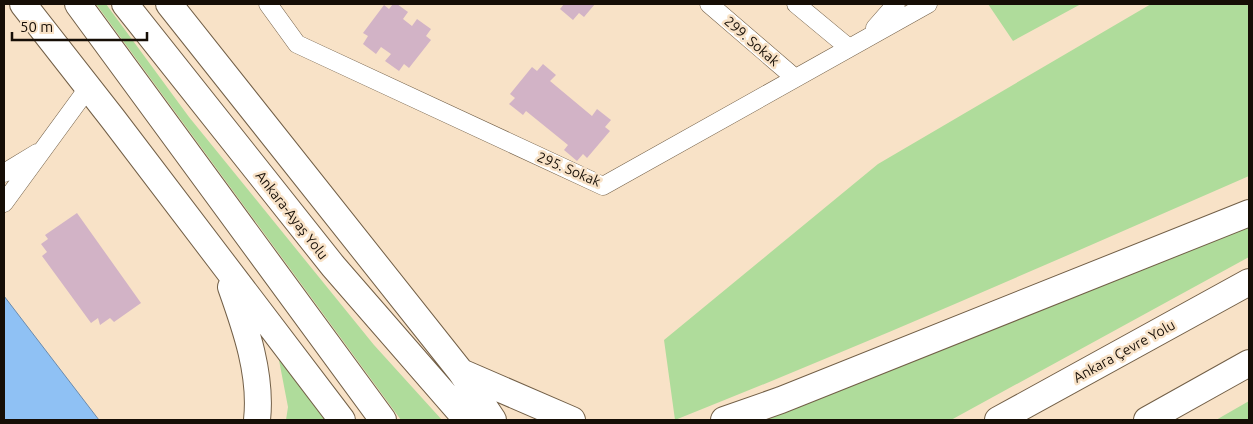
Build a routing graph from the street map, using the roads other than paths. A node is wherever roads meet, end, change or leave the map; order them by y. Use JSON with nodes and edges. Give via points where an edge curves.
{"nodes":[{"id":1,"x":23,"y":4,"type":"edge"},
{"id":2,"x":78,"y":4,"type":"edge"},
{"id":3,"x":125,"y":4,"type":"edge"},
{"id":4,"x":169,"y":4,"type":"edge"},
{"id":5,"x":268,"y":4,"type":"edge"},
{"id":6,"x":709,"y":4,"type":"edge"},
{"id":7,"x":796,"y":4,"type":"edge"},
{"id":8,"x":896,"y":4,"type":"edge"},
{"id":9,"x":928,"y":4,"type":"edge"},
{"id":10,"x":866,"y":38,"type":"junction"},
{"id":11,"x":849,"y":48,"type":"junction"},
{"id":12,"x":795,"y":78,"type":"junction"},
{"id":13,"x":88,"y":88,"type":"junction"},
{"id":14,"x":44,"y":149,"type":"junction"},
{"id":15,"x":4,"y":173,"type":"edge"},
{"id":16,"x":4,"y":203,"type":"edge"},
{"id":17,"x":1249,"y":213,"type":"edge"},
{"id":18,"x":222,"y":262,"type":"junction"},
{"id":19,"x":1249,"y":282,"type":"edge"},
{"id":20,"x":1249,"y":364,"type":"edge"},
{"id":21,"x":461,"y":372,"type":"junction"},
{"id":22,"x":257,"y":420,"type":"edge"},
{"id":23,"x":342,"y":420,"type":"edge"},
{"id":24,"x":383,"y":420,"type":"edge"},
{"id":25,"x":467,"y":420,"type":"edge"},
{"id":26,"x":494,"y":420,"type":"edge"},
{"id":27,"x":572,"y":420,"type":"edge"},
{"id":28,"x":724,"y":420,"type":"edge"},
{"id":29,"x":998,"y":420,"type":"edge"},
{"id":30,"x":1146,"y":420,"type":"edge"}],
"edges":[{"from":1,"to":13,"type":"highway"},
{"from":2,"to":24,"type":"highway"},
{"from":3,"to":25,"type":"highway","name":"Ankara-Ayaş Yolu","via":[[333,266]]},
{"from":4,"to":21,"type":"highway"},
{"from":5,"to":12,"type":"street","name":"295. Sokak","via":[[297,44],[603,186]]},
{"from":6,"to":12,"type":"street","name":"299. Sokak"},
{"from":7,"to":11,"type":"street"},
{"from":8,"to":10,"type":"street"},
{"from":9,"to":10,"type":"street","name":"295. Sokak"},
{"from":10,"to":11,"type":"street","name":"295. Sokak"},
{"from":11,"to":12,"type":"street","name":"295. Sokak"},
{"from":13,"to":14,"type":"street"},
{"from":13,"to":18,"type":"highway"},
{"from":14,"to":15,"type":"street"},
{"from":14,"to":16,"type":"street"},
{"from":17,"to":28,"type":"highway"},
{"from":18,"to":22,"type":"highway","via":[[246,330],[259,404]]},
{"from":18,"to":23,"type":"highway"},
{"from":19,"to":29,"type":"highway","name":"Ankara Çevre Yolu"},
{"from":20,"to":30,"type":"highway"},
{"from":21,"to":26,"type":"highway"},
{"from":21,"to":27,"type":"highway"}]}
